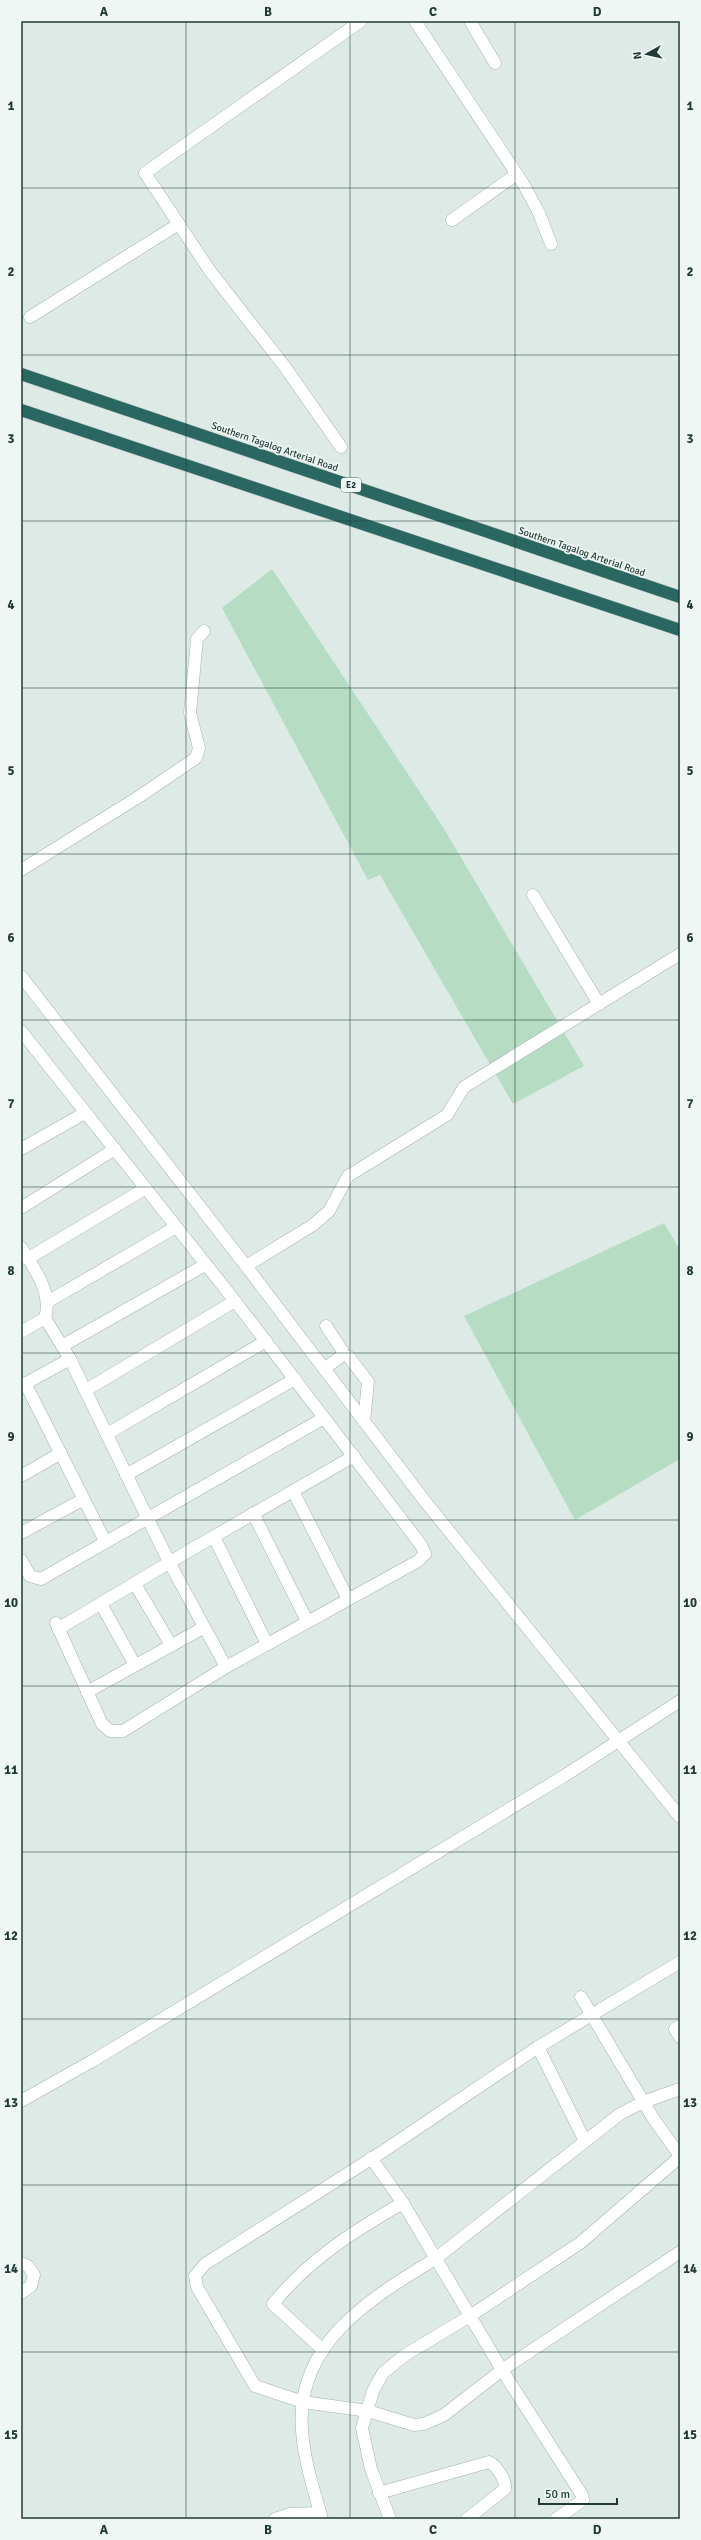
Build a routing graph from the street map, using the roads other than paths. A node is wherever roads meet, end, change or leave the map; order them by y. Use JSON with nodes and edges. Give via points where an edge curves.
{"nodes":[{"id":1,"x":361,"y":21,"type":"edge"},
{"id":2,"x":415,"y":21,"type":"edge"},
{"id":3,"x":470,"y":21,"type":"edge"},
{"id":4,"x":495,"y":63,"type":"dead end"},
{"id":5,"x":517,"y":174,"type":"junction"},
{"id":6,"x":452,"y":220,"type":"dead end"},
{"id":7,"x":177,"y":224,"type":"junction"},
{"id":8,"x":551,"y":244,"type":"dead end"},
{"id":9,"x":30,"y":317,"type":"dead end"},
{"id":10,"x":21,"y":374,"type":"edge"},
{"id":11,"x":21,"y":410,"type":"edge"},
{"id":12,"x":341,"y":447,"type":"dead end"},
{"id":13,"x":680,"y":596,"type":"edge"},
{"id":14,"x":204,"y":630,"type":"dead end"},
{"id":15,"x":680,"y":630,"type":"edge"},
{"id":16,"x":21,"y":870,"type":"edge"},
{"id":17,"x":532,"y":895,"type":"dead end"},
{"id":18,"x":680,"y":954,"type":"edge"},
{"id":19,"x":21,"y":976,"type":"edge"},
{"id":20,"x":599,"y":1004,"type":"junction"},
{"id":21,"x":21,"y":1031,"type":"edge"},
{"id":22,"x":85,"y":1112,"type":"junction"},
{"id":23,"x":22,"y":1148,"type":"edge"},
{"id":24,"x":115,"y":1149,"type":"junction"},
{"id":25,"x":146,"y":1188,"type":"junction"},
{"id":26,"x":21,"y":1208,"type":"edge"},
{"id":27,"x":176,"y":1227,"type":"junction"},
{"id":28,"x":21,"y":1248,"type":"edge"},
{"id":29,"x":28,"y":1259,"type":"junction"},
{"id":30,"x":205,"y":1264,"type":"junction"},
{"id":31,"x":246,"y":1266,"type":"junction"},
{"id":32,"x":49,"y":1301,"type":"junction"},
{"id":33,"x":235,"y":1301,"type":"junction"},
{"id":34,"x":45,"y":1318,"type":"junction"},
{"id":35,"x":326,"y":1326,"type":"dead end"},
{"id":36,"x":21,"y":1332,"type":"edge"},
{"id":37,"x":266,"y":1341,"type":"junction"},
{"id":38,"x":62,"y":1346,"type":"junction"},
{"id":39,"x":349,"y":1357,"type":"dead end"},
{"id":40,"x":70,"y":1359,"type":"junction"},
{"id":41,"x":324,"y":1369,"type":"junction"},
{"id":42,"x":295,"y":1379,"type":"junction"},
{"id":43,"x":23,"y":1385,"type":"edge"},
{"id":44,"x":86,"y":1390,"type":"junction"},
{"id":45,"x":324,"y":1418,"type":"junction"},
{"id":46,"x":364,"y":1422,"type":"junction"},
{"id":47,"x":106,"y":1434,"type":"junction"},
{"id":48,"x":61,"y":1453,"type":"junction"},
{"id":49,"x":354,"y":1456,"type":"junction"},
{"id":50,"x":126,"y":1475,"type":"junction"},
{"id":51,"x":21,"y":1476,"type":"edge"},
{"id":52,"x":293,"y":1491,"type":"junction"},
{"id":53,"x":84,"y":1499,"type":"junction"},
{"id":54,"x":253,"y":1513,"type":"junction"},
{"id":55,"x":149,"y":1518,"type":"junction"},
{"id":56,"x":21,"y":1533,"type":"edge"},
{"id":57,"x":214,"y":1537,"type":"junction"},
{"id":58,"x":105,"y":1541,"type":"junction"},
{"id":59,"x":21,"y":1560,"type":"edge"},
{"id":60,"x":169,"y":1562,"type":"junction"},
{"id":61,"x":135,"y":1584,"type":"junction"},
{"id":62,"x":348,"y":1599,"type":"junction"},
{"id":63,"x":102,"y":1604,"type":"junction"},
{"id":64,"x":307,"y":1621,"type":"junction"},
{"id":65,"x":203,"y":1628,"type":"junction"},
{"id":66,"x":267,"y":1644,"type":"junction"},
{"id":67,"x":172,"y":1645,"type":"junction"},
{"id":68,"x":135,"y":1665,"type":"junction"},
{"id":69,"x":226,"y":1666,"type":"junction"},
{"id":70,"x":88,"y":1692,"type":"junction"},
{"id":71,"x":680,"y":1701,"type":"edge"},
{"id":72,"x":620,"y":1742,"type":"junction"},
{"id":73,"x":680,"y":1817,"type":"edge"},
{"id":74,"x":680,"y":1962,"type":"edge"},
{"id":75,"x":581,"y":1997,"type":"dead end"},
{"id":76,"x":592,"y":2013,"type":"junction"},
{"id":77,"x":680,"y":2026,"type":"edge"},
{"id":78,"x":680,"y":2037,"type":"edge"},
{"id":79,"x":538,"y":2047,"type":"junction"},
{"id":80,"x":680,"y":2089,"type":"edge"},
{"id":81,"x":21,"y":2101,"type":"edge"},
{"id":82,"x":643,"y":2102,"type":"junction"},
{"id":83,"x":585,"y":2141,"type":"junction"},
{"id":84,"x":680,"y":2157,"type":"edge"},
{"id":85,"x":371,"y":2158,"type":"junction"},
{"id":86,"x":403,"y":2203,"type":"junction"},
{"id":87,"x":680,"y":2252,"type":"edge"},
{"id":88,"x":435,"y":2259,"type":"junction"},
{"id":89,"x":21,"y":2263,"type":"edge"},
{"id":90,"x":21,"y":2293,"type":"edge"},
{"id":91,"x":470,"y":2316,"type":"junction"},
{"id":92,"x":323,"y":2350,"type":"junction"},
{"id":93,"x":502,"y":2370,"type":"junction"},
{"id":94,"x":303,"y":2402,"type":"junction"},
{"id":95,"x":368,"y":2411,"type":"junction"},
{"id":96,"x":380,"y":2493,"type":"junction"},
{"id":97,"x":321,"y":2516,"type":"edge"},
{"id":98,"x":275,"y":2519,"type":"edge"},
{"id":99,"x":390,"y":2519,"type":"edge"},
{"id":100,"x":467,"y":2519,"type":"edge"},
{"id":101,"x":556,"y":2519,"type":"edge"}],
"edges":[{"from":1,"to":7,"type":"street","via":[[146,173]]},
{"from":2,"to":5,"type":"street"},
{"from":3,"to":4,"type":"street"},
{"from":5,"to":6,"type":"street"},
{"from":5,"to":8,"type":"street","via":[[539,213]]},
{"from":7,"to":9,"type":"street"},
{"from":7,"to":12,"type":"street","via":[[223,290],[294,379]]},
{"from":10,"to":13,"type":"highway","name":"Southern Tagalog Arterial Road","number":"E2"},
{"from":11,"to":15,"type":"highway"},
{"from":14,"to":16,"type":"street","via":[[197,639],[190,713],[199,748],[196,758]]},
{"from":17,"to":20,"type":"street"},
{"from":18,"to":20,"type":"street"},
{"from":19,"to":31,"type":"street"},
{"from":20,"to":31,"type":"street","via":[[464,1087],[447,1115],[348,1176],[329,1211],[314,1225]]},
{"from":21,"to":22,"type":"street"},
{"from":22,"to":23,"type":"street"},
{"from":22,"to":24,"type":"street"},
{"from":24,"to":25,"type":"street"},
{"from":24,"to":26,"type":"street"},
{"from":25,"to":27,"type":"street"},
{"from":25,"to":29,"type":"street"},
{"from":27,"to":30,"type":"street"},
{"from":27,"to":32,"type":"street"},
{"from":28,"to":29,"type":"street"},
{"from":29,"to":32,"type":"street"},
{"from":30,"to":33,"type":"street"},
{"from":30,"to":38,"type":"street"},
{"from":31,"to":41,"type":"street"},
{"from":32,"to":34,"type":"street"},
{"from":33,"to":37,"type":"street"},
{"from":33,"to":44,"type":"street"},
{"from":34,"to":36,"type":"street"},
{"from":34,"to":38,"type":"street"},
{"from":35,"to":41,"type":"street","via":[[343,1355]]},
{"from":37,"to":42,"type":"street"},
{"from":37,"to":47,"type":"street"},
{"from":38,"to":40,"type":"street"},
{"from":39,"to":46,"type":"street","via":[[368,1382]]},
{"from":40,"to":43,"type":"street"},
{"from":40,"to":44,"type":"street"},
{"from":41,"to":46,"type":"street"},
{"from":42,"to":45,"type":"street"},
{"from":42,"to":50,"type":"street"},
{"from":43,"to":48,"type":"street"},
{"from":44,"to":47,"type":"street"},
{"from":45,"to":49,"type":"street"},
{"from":45,"to":55,"type":"street"},
{"from":46,"to":72,"type":"street"},
{"from":47,"to":50,"type":"street"},
{"from":48,"to":51,"type":"street"},
{"from":48,"to":53,"type":"street"},
{"from":49,"to":52,"type":"street"},
{"from":49,"to":62,"type":"street","via":[[421,1545],[425,1554],[418,1561]]},
{"from":50,"to":55,"type":"street"},
{"from":52,"to":54,"type":"street"},
{"from":52,"to":62,"type":"street"},
{"from":53,"to":56,"type":"street"},
{"from":53,"to":58,"type":"street"},
{"from":54,"to":57,"type":"street"},
{"from":54,"to":64,"type":"street"},
{"from":55,"to":58,"type":"street"},
{"from":55,"to":60,"type":"street"},
{"from":57,"to":60,"type":"street"},
{"from":57,"to":66,"type":"street"},
{"from":58,"to":59,"type":"street","via":[[41,1579],[30,1576]]},
{"from":60,"to":61,"type":"street"},
{"from":60,"to":65,"type":"street"},
{"from":61,"to":63,"type":"street"},
{"from":61,"to":67,"type":"street"},
{"from":62,"to":64,"type":"street"},
{"from":63,"to":68,"type":"street"},
{"from":63,"to":70,"type":"street","via":[[57,1626]]},
{"from":64,"to":66,"type":"street"},
{"from":65,"to":67,"type":"street"},
{"from":65,"to":69,"type":"street"},
{"from":66,"to":69,"type":"street"},
{"from":67,"to":68,"type":"street"},
{"from":68,"to":70,"type":"street"},
{"from":69,"to":70,"type":"street","via":[[123,1731],[110,1731],[102,1724]]},
{"from":71,"to":72,"type":"street"},
{"from":72,"to":73,"type":"street"},
{"from":72,"to":81,"type":"street","via":[[94,2060]]},
{"from":74,"to":76,"type":"street"},
{"from":75,"to":76,"type":"street"},
{"from":76,"to":79,"type":"street"},
{"from":76,"to":82,"type":"street"},
{"from":77,"to":78,"type":"street","via":[[675,2029]]},
{"from":79,"to":83,"type":"street"},
{"from":79,"to":85,"type":"street"},
{"from":80,"to":82,"type":"street"},
{"from":82,"to":83,"type":"street","via":[[620,2114]]},
{"from":82,"to":84,"type":"street"},
{"from":83,"to":88,"type":"street"},
{"from":84,"to":91,"type":"street","via":[[580,2243]]},
{"from":85,"to":86,"type":"street"},
{"from":85,"to":94,"type":"street","via":[[205,2264],[195,2276],[197,2287],[255,2386]]},
{"from":86,"to":88,"type":"street"},
{"from":86,"to":92,"type":"street","via":[[337,2245],[306,2270],[273,2304]]},
{"from":87,"to":93,"type":"street"},
{"from":88,"to":91,"type":"street"},
{"from":88,"to":92,"type":"street","via":[[343,2322]]},
{"from":89,"to":90,"type":"street","via":[[28,2266],[34,2275],[31,2286]]},
{"from":91,"to":93,"type":"street"},
{"from":91,"to":95,"type":"street","via":[[405,2355],[383,2373],[373,2391]]},
{"from":92,"to":94,"type":"street","via":[[309,2377]]},
{"from":93,"to":95,"type":"street","via":[[444,2415],[424,2424],[414,2425]]},
{"from":93,"to":101,"type":"street","via":[[584,2500]]},
{"from":94,"to":95,"type":"street"},
{"from":94,"to":97,"type":"street","via":[[302,2429],[306,2458]]},
{"from":95,"to":96,"type":"street","via":[[362,2428]]},
{"from":96,"to":99,"type":"street"},
{"from":96,"to":100,"type":"street","via":[[489,2462],[494,2464],[506,2484],[506,2489]]},
{"from":97,"to":98,"type":"street","via":[[290,2514]]}]}
